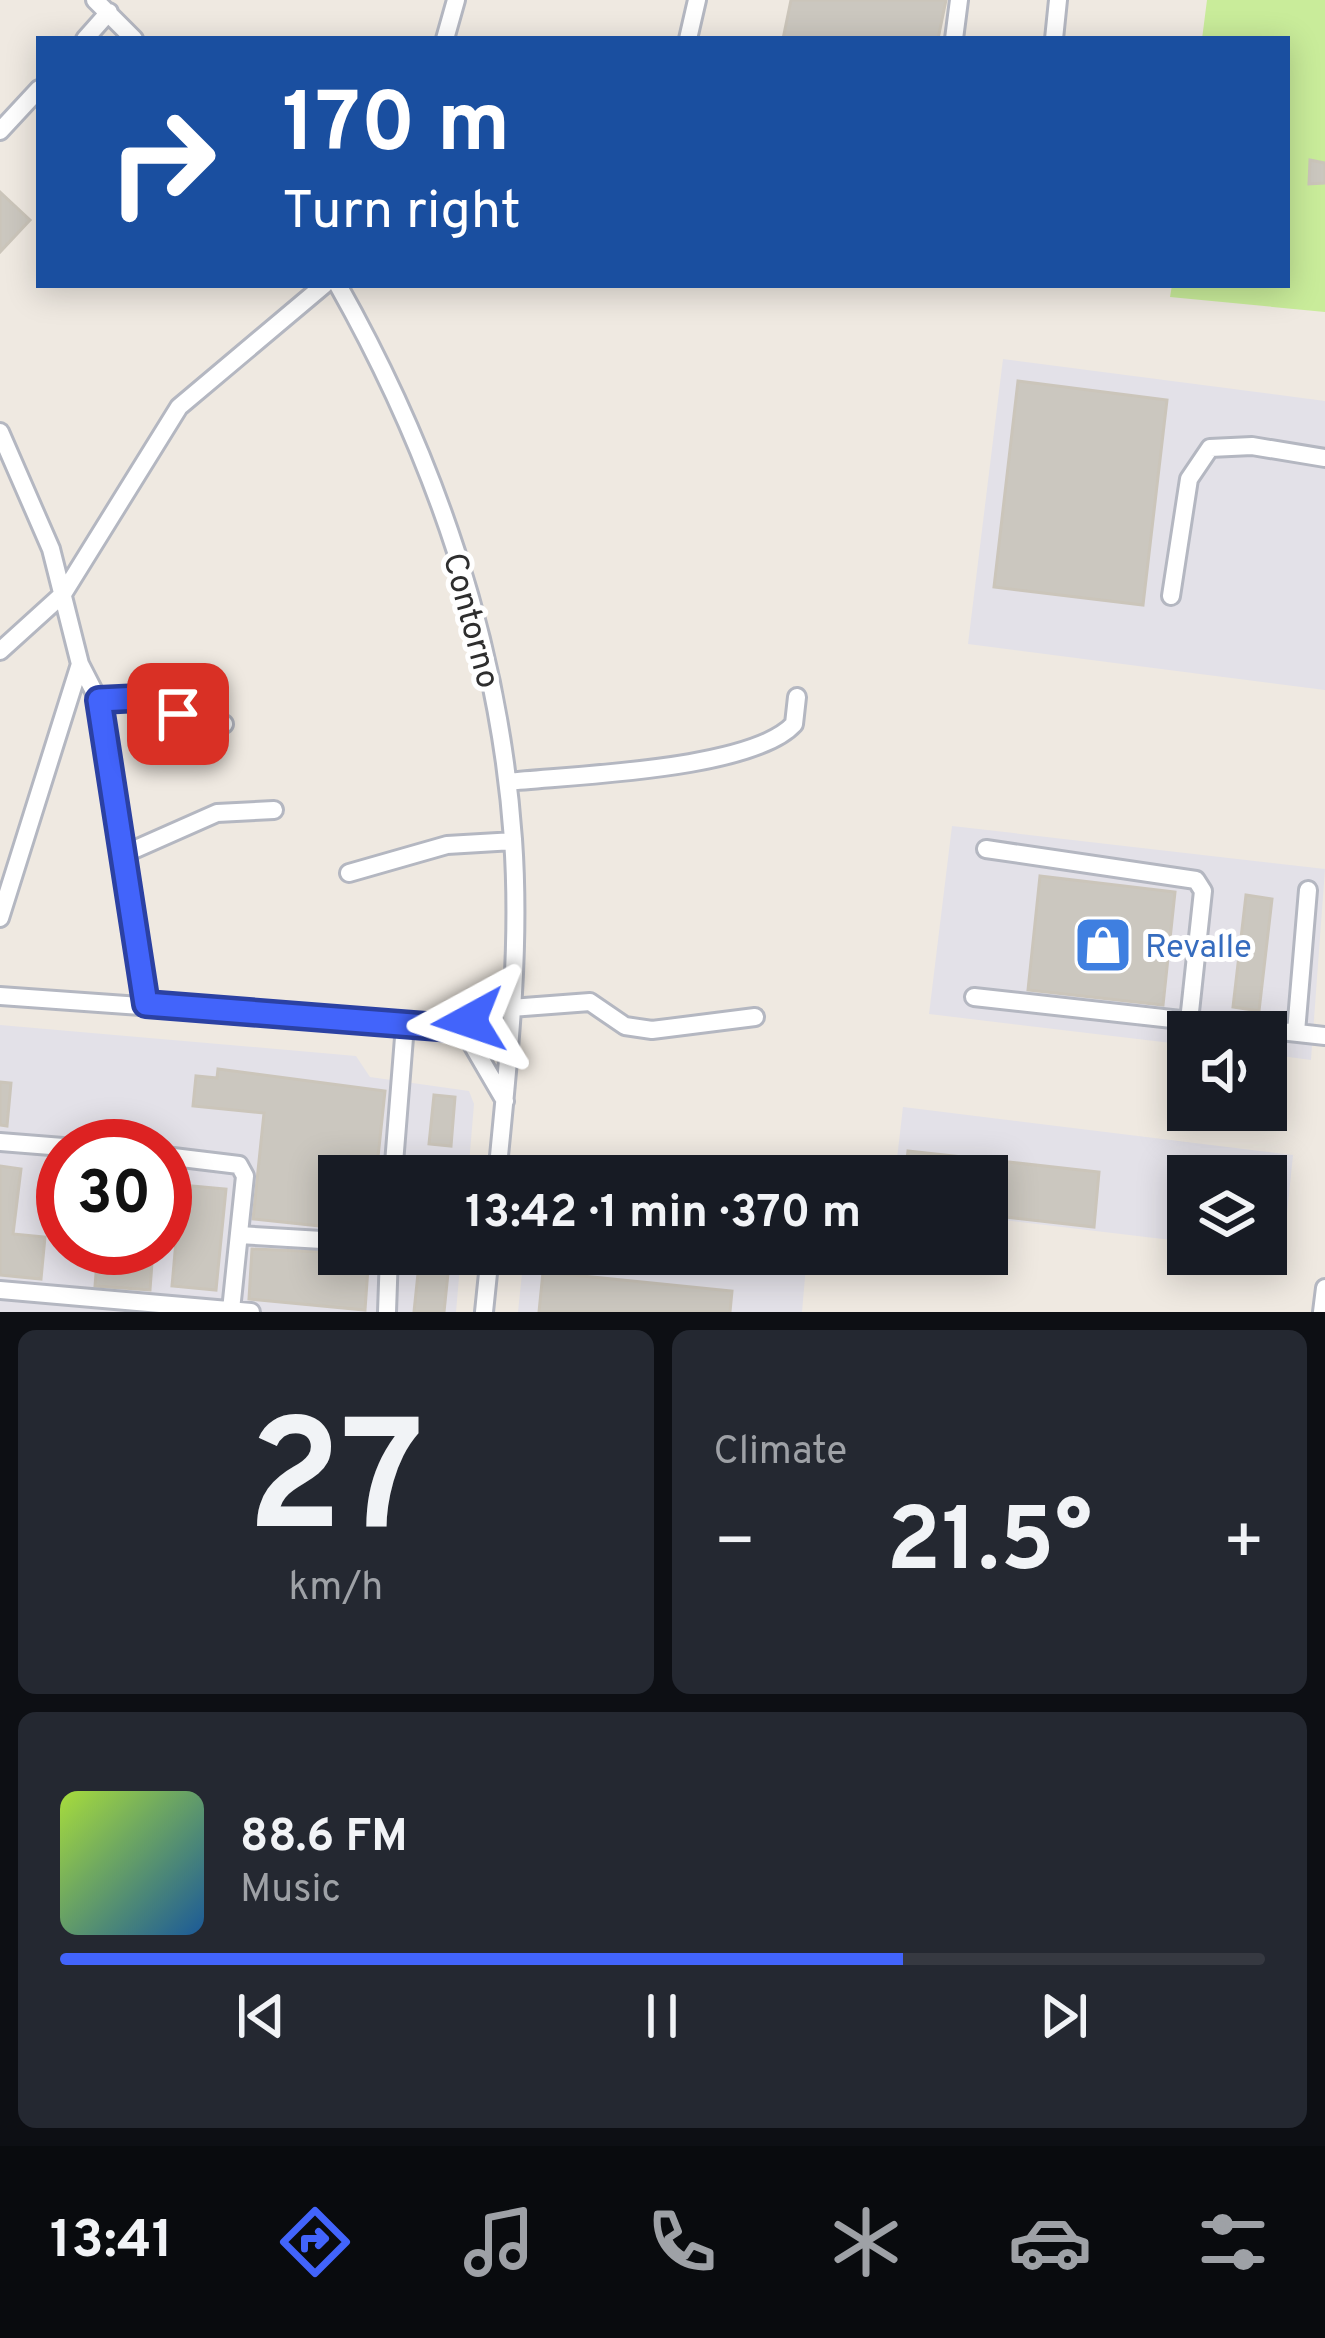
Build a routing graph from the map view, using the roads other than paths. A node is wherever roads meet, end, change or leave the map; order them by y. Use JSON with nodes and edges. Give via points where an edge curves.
{"nodes":[{"id":1,"x":456,"y":0,"type":"edge"},
{"id":2,"x":697,"y":0,"type":"edge"},
{"id":3,"x":959,"y":0,"type":"edge"},
{"id":4,"x":1058,"y":0,"type":"edge"},
{"id":5,"x":102,"y":6,"type":"edge"},
{"id":6,"x":87,"y":36,"type":"edge"},
{"id":7,"x":131,"y":36,"type":"edge"},
{"id":8,"x":446,"y":36,"type":"edge"},
{"id":9,"x":689,"y":36,"type":"edge"},
{"id":10,"x":954,"y":36,"type":"edge"},
{"id":11,"x":1054,"y":36,"type":"edge"},
{"id":12,"x":36,"y":92,"type":"edge"},
{"id":13,"x":0,"y":131,"type":"edge"},
{"id":14,"x":320,"y":288,"type":"edge"},
{"id":15,"x":340,"y":288,"type":"edge"},
{"id":16,"x":0,"y":432,"type":"edge"},
{"id":17,"x":1325,"y":458,"type":"edge"},
{"id":18,"x":63,"y":594,"type":"junction"},
{"id":19,"x":1171,"y":596,"type":"dead end"},
{"id":20,"x":0,"y":651,"type":"edge"},
{"id":21,"x":80,"y":664,"type":"junction"},
{"id":22,"x":797,"y":697,"type":"dead end"},
{"id":23,"x":99,"y":700,"type":"junction"},
{"id":24,"x":224,"y":724,"type":"dead end"},
{"id":25,"x":508,"y":782,"type":"junction"},
{"id":26,"x":274,"y":810,"type":"dead end"},
{"id":27,"x":514,"y":841,"type":"junction"},
{"id":28,"x":986,"y":849,"type":"dead end"},
{"id":29,"x":122,"y":855,"type":"junction"},
{"id":30,"x":349,"y":873,"type":"dead end"},
{"id":31,"x":1308,"y":890,"type":"dead end"},
{"id":32,"x":0,"y":918,"type":"edge"},
{"id":33,"x":513,"y":978,"type":"junction"},
{"id":34,"x":0,"y":996,"type":"edge"},
{"id":35,"x":974,"y":997,"type":"dead end"},
{"id":36,"x":146,"y":1004,"type":"junction"},
{"id":37,"x":511,"y":1008,"type":"junction"},
{"id":38,"x":1190,"y":1011,"type":"edge"},
{"id":39,"x":755,"y":1017,"type":"dead end"},
{"id":40,"x":1167,"y":1019,"type":"edge"},
{"id":41,"x":404,"y":1025,"type":"junction"},
{"id":42,"x":464,"y":1029,"type":"junction"},
{"id":43,"x":1287,"y":1031,"type":"edge"},
{"id":44,"x":1296,"y":1032,"type":"junction"},
{"id":45,"x":1325,"y":1036,"type":"edge"},
{"id":46,"x":505,"y":1101,"type":"junction"},
{"id":47,"x":0,"y":1142,"type":"edge"},
{"id":48,"x":36,"y":1145,"type":"edge"},
{"id":49,"x":395,"y":1155,"type":"edge"},
{"id":50,"x":499,"y":1155,"type":"edge"},
{"id":51,"x":192,"y":1159,"type":"edge"},
{"id":52,"x":239,"y":1235,"type":"junction"},
{"id":53,"x":318,"y":1240,"type":"edge"},
{"id":54,"x":388,"y":1275,"type":"edge"},
{"id":55,"x":488,"y":1275,"type":"edge"},
{"id":56,"x":1325,"y":1288,"type":"edge"},
{"id":57,"x":0,"y":1289,"type":"edge"},
{"id":58,"x":230,"y":1310,"type":"edge"},
{"id":59,"x":250,"y":1312,"type":"edge"},
{"id":60,"x":387,"y":1312,"type":"edge"},
{"id":61,"x":484,"y":1312,"type":"edge"},
{"id":62,"x":1322,"y":1312,"type":"edge"}],
"edges":[{"from":1,"to":8,"type":"street"},
{"from":2,"to":9,"type":"street"},
{"from":3,"to":10,"type":"street"},
{"from":4,"to":11,"type":"street"},
{"from":5,"to":6,"type":"street"},
{"from":5,"to":7,"type":"street"},
{"from":12,"to":13,"type":"street"},
{"from":14,"to":18,"type":"street","via":[[178,407]]},
{"from":15,"to":25,"type":"street","name":"Contorno","via":[[401,410],[452,539]]},
{"from":16,"to":18,"type":"street"},
{"from":17,"to":19,"type":"street","via":[[1210,448],[1189,479]]},
{"from":18,"to":20,"type":"street"},
{"from":18,"to":21,"type":"street"},
{"from":21,"to":23,"type":"street"},
{"from":21,"to":32,"type":"street"},
{"from":22,"to":25,"type":"street","via":[[794,724],[753,750]]},
{"from":23,"to":24,"type":"street","via":[[140,698]]},
{"from":23,"to":29,"type":"street"},
{"from":25,"to":27,"type":"street","name":"Contorno"},
{"from":26,"to":29,"type":"street","via":[[217,813]]},
{"from":27,"to":30,"type":"street","via":[[447,845]]},
{"from":27,"to":33,"type":"street","name":"Contorno"},
{"from":28,"to":38,"type":"street","via":[[1196,880],[1203,890]]},
{"from":29,"to":36,"type":"street"},
{"from":31,"to":44,"type":"street"},
{"from":33,"to":37,"type":"street","name":"Contorno"},
{"from":33,"to":42,"type":"street"},
{"from":34,"to":36,"type":"street"},
{"from":35,"to":40,"type":"street"},
{"from":36,"to":41,"type":"street"},
{"from":37,"to":39,"type":"street","via":[[590,1002],[625,1026],[652,1030]]},
{"from":37,"to":46,"type":"street","name":"Contorno"},
{"from":41,"to":42,"type":"street"},
{"from":41,"to":49,"type":"street"},
{"from":42,"to":46,"type":"street"},
{"from":43,"to":44,"type":"street"},
{"from":44,"to":45,"type":"street"},
{"from":46,"to":50,"type":"street","name":"Contorno"},
{"from":47,"to":48,"type":"street"},
{"from":51,"to":52,"type":"street","via":[[239,1165]]},
{"from":52,"to":53,"type":"street"},
{"from":52,"to":58,"type":"street"},
{"from":54,"to":60,"type":"street"},
{"from":55,"to":61,"type":"street"},
{"from":56,"to":62,"type":"street"},
{"from":57,"to":58,"type":"street"},
{"from":58,"to":59,"type":"street"}]}
